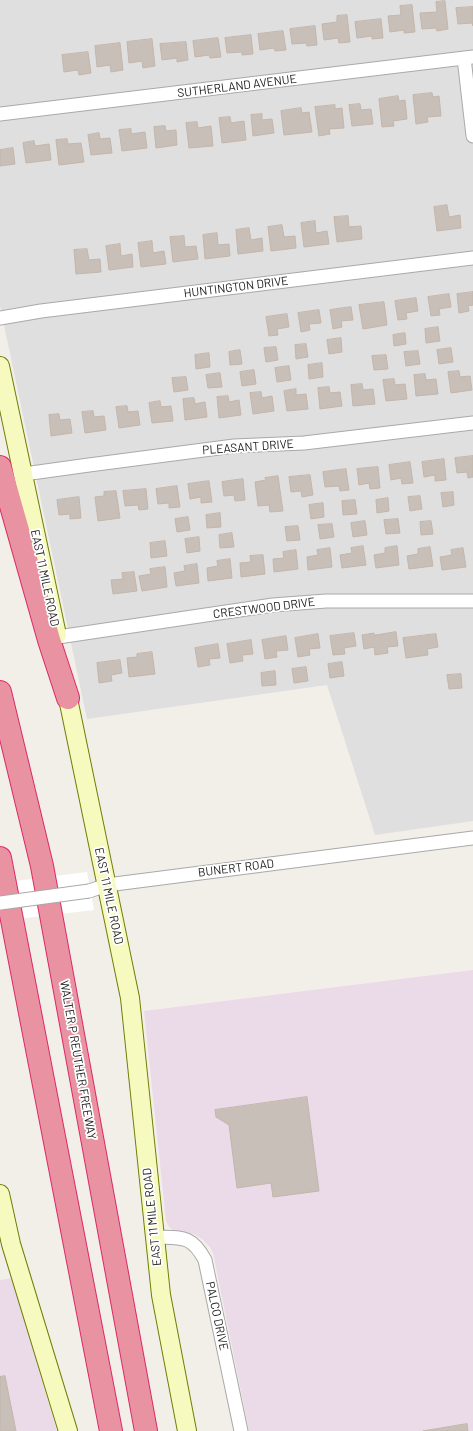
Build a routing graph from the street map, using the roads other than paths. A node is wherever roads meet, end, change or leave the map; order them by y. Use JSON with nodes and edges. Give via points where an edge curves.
{"nodes":[{"id":1,"x":468,"y":58,"type":"edge"},
{"id":2,"x":0,"y":114,"type":"edge"},
{"id":3,"x":473,"y":136,"type":"edge"},
{"id":4,"x":473,"y":258,"type":"edge"},
{"id":5,"x":0,"y":318,"type":"edge"},
{"id":6,"x":0,"y":366,"type":"edge"},
{"id":7,"x":473,"y":422,"type":"edge"},
{"id":8,"x":0,"y":467,"type":"edge"},
{"id":9,"x":24,"y":474,"type":"junction"},
{"id":10,"x":473,"y":601,"type":"edge"},
{"id":11,"x":58,"y":637,"type":"junction"},
{"id":12,"x":0,"y":692,"type":"edge"},
{"id":13,"x":68,"y":698,"type":"junction"},
{"id":14,"x":473,"y":838,"type":"edge"},
{"id":15,"x":0,"y":858,"type":"edge"},
{"id":16,"x":107,"y":885,"type":"junction"},
{"id":17,"x":0,"y":903,"type":"edge"},
{"id":18,"x":0,"y":1194,"type":"edge"},
{"id":19,"x":154,"y":1237,"type":"junction"},
{"id":20,"x":68,"y":1431,"type":"edge"},
{"id":21,"x":111,"y":1431,"type":"edge"},
{"id":22,"x":146,"y":1431,"type":"edge"},
{"id":23,"x":187,"y":1431,"type":"edge"},
{"id":24,"x":241,"y":1431,"type":"edge"}],
"edges":[{"from":1,"to":2,"type":"street","name":"SUTHERLAND AVENUE"},
{"from":1,"to":3,"type":"street"},
{"from":4,"to":5,"type":"street","name":"HUNTINGTON DRIVE"},
{"from":6,"to":9,"type":"main road","name":"EAST 11 MILE ROAD"},
{"from":7,"to":9,"type":"street","name":"PLEASANT DRIVE","via":[[304,443],[234,446]]},
{"from":8,"to":13,"type":"highway"},
{"from":9,"to":11,"type":"main road","name":"EAST 11 MILE ROAD"},
{"from":10,"to":11,"type":"street","name":"CRESTWOOD DRIVE","via":[[326,601],[273,605]]},
{"from":11,"to":13,"type":"main road","name":"EAST 11 MILE ROAD"},
{"from":12,"to":22,"type":"highway","name":"WALTER P REUTHER FREEWAY","via":[[42,866]]},
{"from":13,"to":16,"type":"main road","name":"EAST 11 MILE ROAD"},
{"from":14,"to":16,"type":"street","name":"BUNERT ROAD"},
{"from":15,"to":21,"type":"highway"},
{"from":16,"to":17,"type":"street","name":"BUNERT ROAD","bridge":true,"via":[[89,891]]},
{"from":16,"to":19,"type":"main road","name":"EAST 11 MILE ROAD","via":[[130,998]]},
{"from":18,"to":20,"type":"main road","via":[[11,1244]]},
{"from":19,"to":23,"type":"main road","name":"EAST 11 MILE ROAD","via":[[161,1295]]},
{"from":19,"to":24,"type":"street","name":"PALCO DRIVE","via":[[190,1241],[198,1247],[205,1260]]}]}
